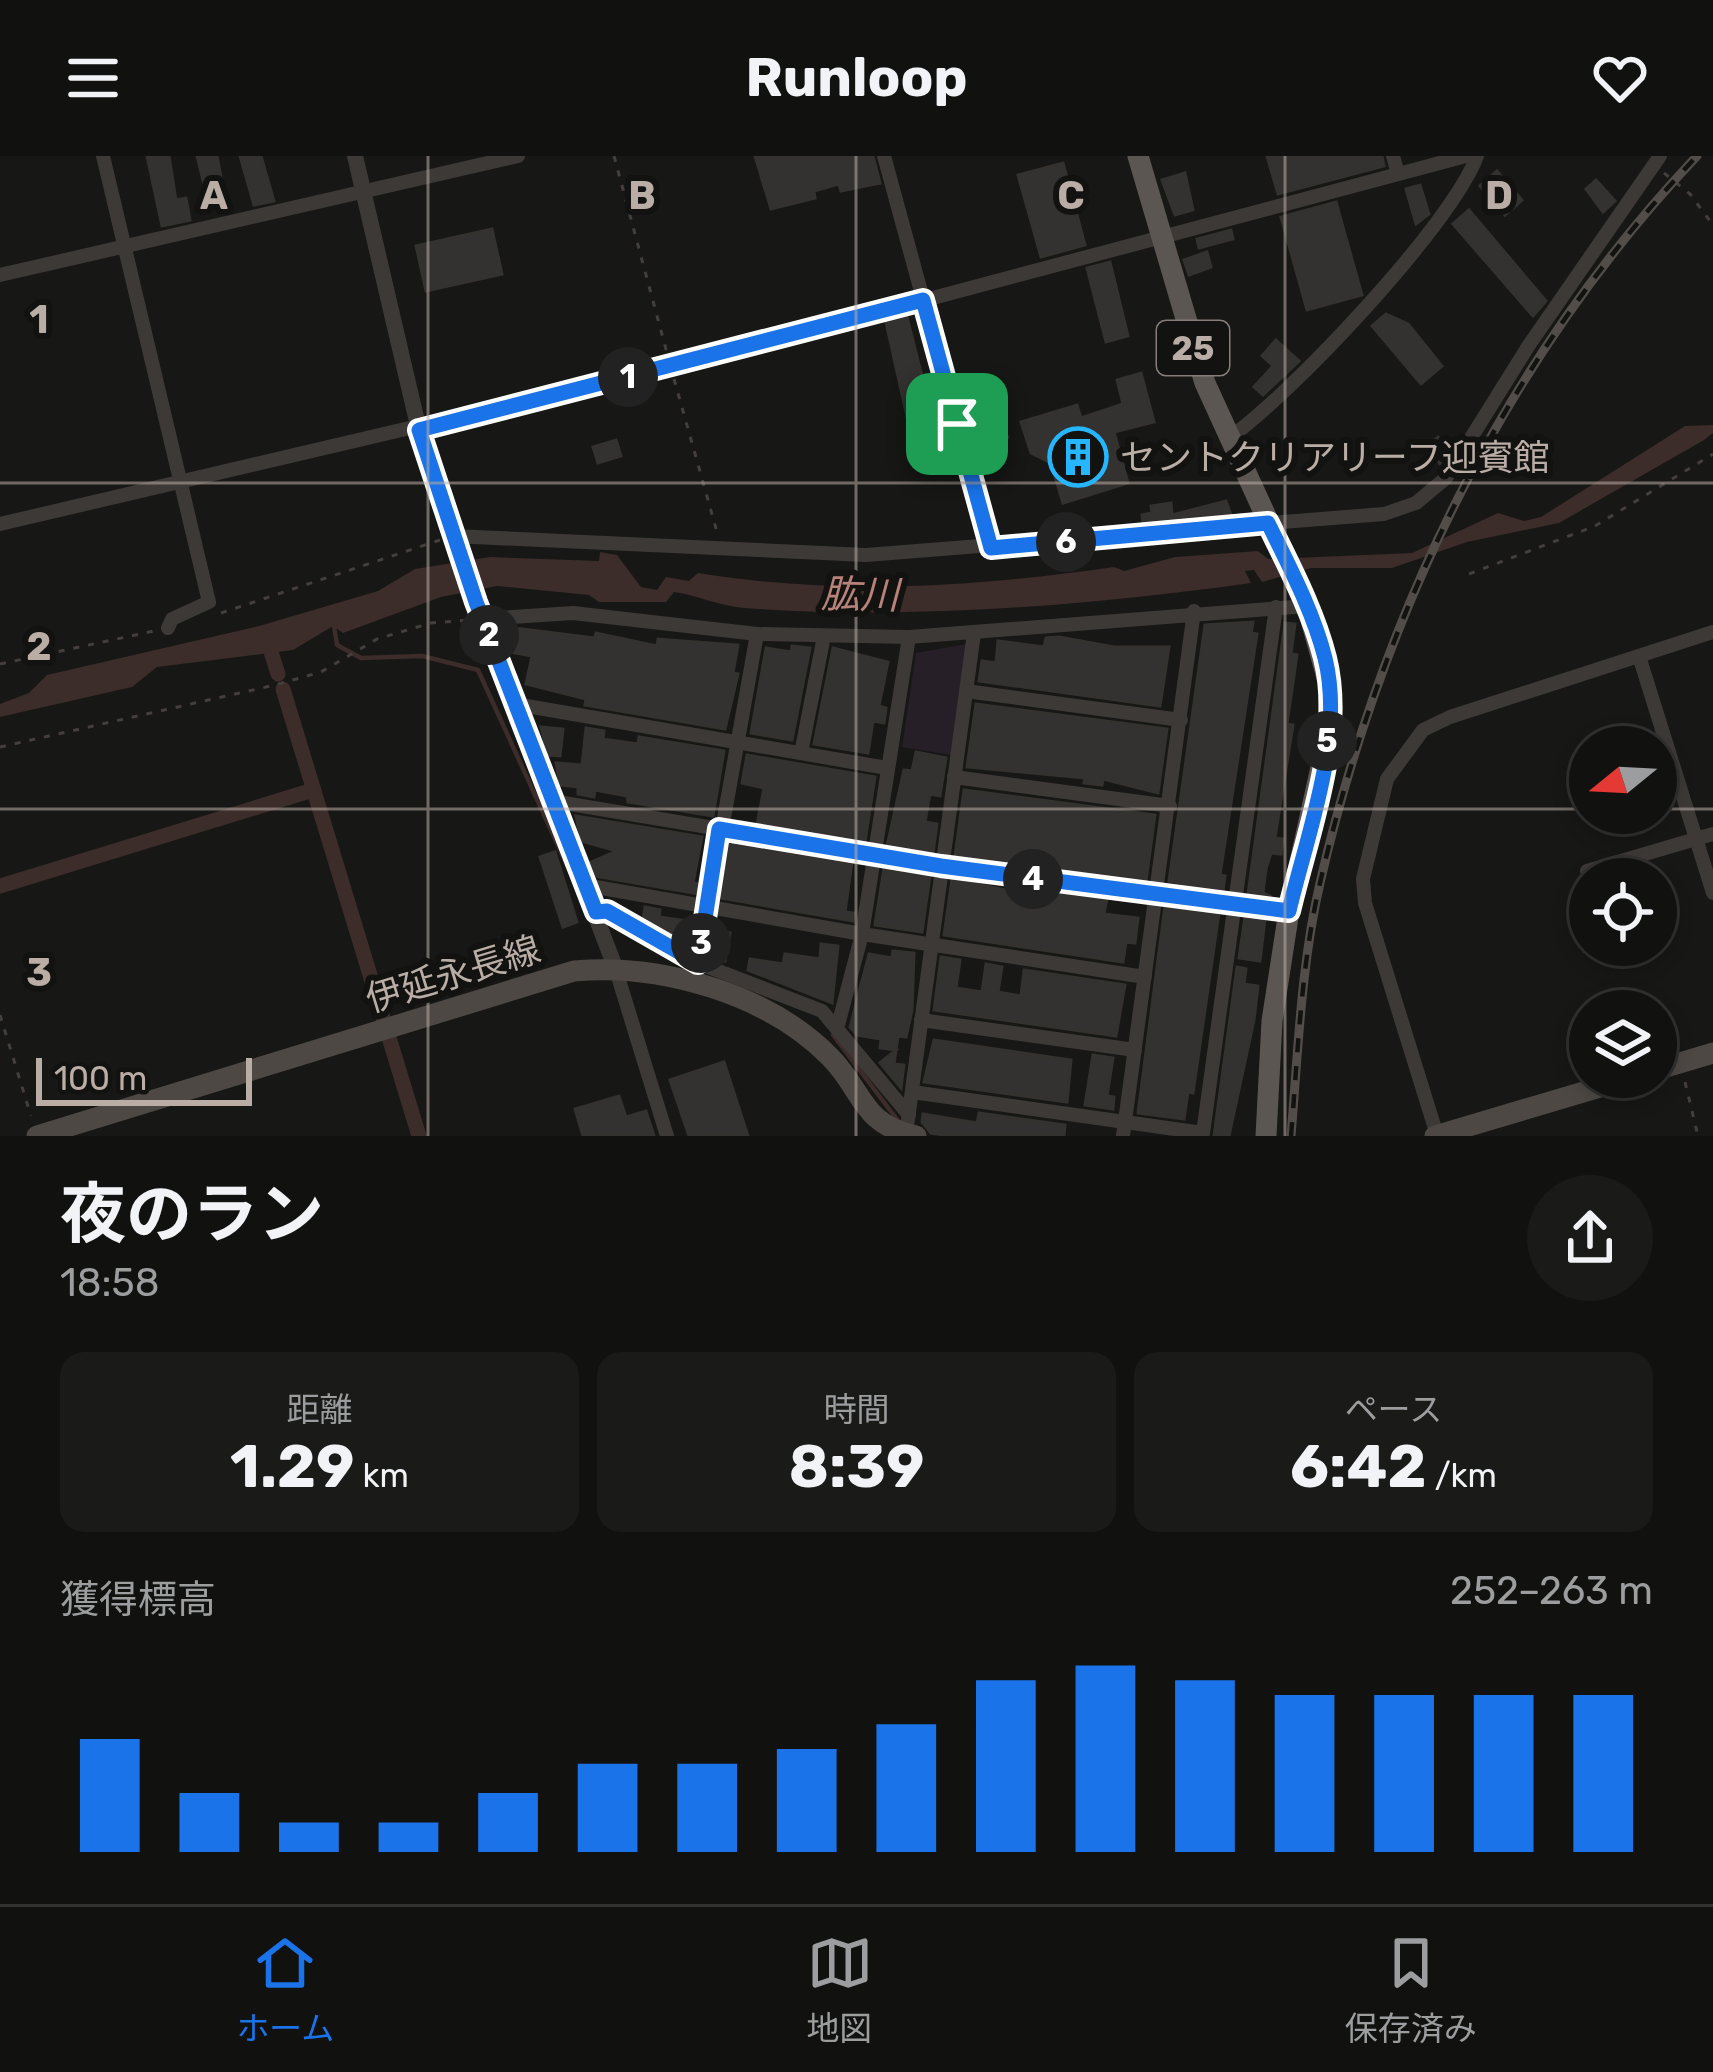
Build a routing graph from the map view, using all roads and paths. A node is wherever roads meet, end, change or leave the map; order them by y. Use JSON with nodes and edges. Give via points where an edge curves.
{"nodes":[{"id":1,"x":104,"y":156,"type":"edge"},
{"id":2,"x":355,"y":156,"type":"edge"},
{"id":3,"x":518,"y":156,"type":"edge"},
{"id":4,"x":614,"y":156,"type":"edge"},
{"id":5,"x":884,"y":156,"type":"edge"},
{"id":6,"x":1138,"y":156,"type":"edge"},
{"id":7,"x":1394,"y":156,"type":"edge"},
{"id":8,"x":1466,"y":156,"type":"edge"},
{"id":9,"x":1477,"y":156,"type":"edge"},
{"id":10,"x":1656,"y":160,"type":"edge"},
{"id":11,"x":1399,"y":174,"type":"junction"},
{"id":12,"x":364,"y":192,"type":"junction"},
{"id":13,"x":1713,"y":225,"type":"edge"},
{"id":14,"x":1160,"y":238,"type":"junction"},
{"id":15,"x":124,"y":246,"type":"junction"},
{"id":16,"x":0,"y":275,"type":"edge"},
{"id":17,"x":923,"y":300,"type":"junction"},
{"id":18,"x":671,"y":366,"type":"junction"},
{"id":19,"x":419,"y":430,"type":"junction"},
{"id":20,"x":1228,"y":438,"type":"junction"},
{"id":21,"x":1713,"y":454,"type":"edge"},
{"id":22,"x":180,"y":483,"type":"junction"},
{"id":23,"x":0,"y":524,"type":"edge"},
{"id":24,"x":1270,"y":527,"type":"junction"},
{"id":25,"x":453,"y":540,"type":"junction"},
{"id":26,"x":991,"y":548,"type":"junction"},
{"id":27,"x":722,"y":551,"type":"junction"},
{"id":28,"x":1469,"y":574,"type":"dead end"},
{"id":29,"x":1305,"y":600,"type":"junction"},
{"id":30,"x":1276,"y":607,"type":"junction"},
{"id":31,"x":479,"y":610,"type":"junction"},
{"id":32,"x":1194,"y":611,"type":"junction"},
{"id":33,"x":207,"y":617,"type":"dead end"},
{"id":34,"x":168,"y":628,"type":"joint"},
{"id":35,"x":1713,"y":632,"type":"edge"},
{"id":36,"x":974,"y":633,"type":"junction"},
{"id":37,"x":757,"y":634,"type":"junction"},
{"id":38,"x":824,"y":635,"type":"junction"},
{"id":39,"x":909,"y":638,"type":"junction"},
{"id":40,"x":1639,"y":656,"type":"junction"},
{"id":41,"x":0,"y":664,"type":"edge"},
{"id":42,"x":966,"y":691,"type":"junction"},
{"id":43,"x":515,"y":704,"type":"junction"},
{"id":44,"x":1181,"y":720,"type":"junction"},
{"id":45,"x":736,"y":741,"type":"junction"},
{"id":46,"x":0,"y":747,"type":"edge"},
{"id":47,"x":801,"y":753,"type":"junction"},
{"id":48,"x":887,"y":768,"type":"junction"},
{"id":49,"x":954,"y":777,"type":"junction"},
{"id":50,"x":552,"y":801,"type":"junction"},
{"id":51,"x":1169,"y":806,"type":"junction"},
{"id":52,"x":719,"y":829,"type":"junction"},
{"id":53,"x":1705,"y":836,"type":"edge"},
{"id":54,"x":872,"y":856,"type":"junction"},
{"id":55,"x":1631,"y":858,"type":"edge"},
{"id":56,"x":941,"y":866,"type":"junction"},
{"id":57,"x":586,"y":890,"type":"junction"},
{"id":58,"x":1713,"y":893,"type":"edge"},
{"id":59,"x":1157,"y":896,"type":"junction"},
{"id":60,"x":705,"y":905,"type":"junction"},
{"id":61,"x":1234,"y":905,"type":"junction"},
{"id":62,"x":1289,"y":911,"type":"junction"},
{"id":63,"x":596,"y":912,"type":"junction"},
{"id":64,"x":862,"y":934,"type":"junction"},
{"id":65,"x":931,"y":943,"type":"junction"},
{"id":66,"x":698,"y":963,"type":"junction"},
{"id":67,"x":615,"y":967,"type":"junction"},
{"id":68,"x":1145,"y":977,"type":"junction"},
{"id":69,"x":0,"y":1015,"type":"edge"},
{"id":70,"x":921,"y":1020,"type":"junction"},
{"id":71,"x":837,"y":1029,"type":"junction"},
{"id":72,"x":1135,"y":1050,"type":"junction"},
{"id":73,"x":1713,"y":1053,"type":"edge"},
{"id":74,"x":1681,"y":1063,"type":"junction"},
{"id":75,"x":1677,"y":1064,"type":"edge"},
{"id":76,"x":912,"y":1092,"type":"junction"},
{"id":77,"x":1569,"y":1096,"type":"edge"},
{"id":78,"x":910,"y":1128,"type":"edge"},
{"id":79,"x":1124,"y":1131,"type":"edge"},
{"id":80,"x":37,"y":1136,"type":"edge"},
{"id":81,"x":667,"y":1136,"type":"edge"},
{"id":82,"x":1266,"y":1136,"type":"edge"},
{"id":83,"x":1436,"y":1136,"type":"edge"},
{"id":84,"x":1698,"y":1136,"type":"edge"}],
"edges":[{"from":1,"to":15,"type":"street"},
{"from":2,"to":12,"type":"street"},
{"from":3,"to":12,"type":"street"},
{"from":4,"to":18,"type":"path"},
{"from":5,"to":17,"type":"street"},
{"from":6,"to":14,"type":"main road","number":"25"},
{"from":7,"to":11,"type":"street"},
{"from":8,"to":11,"type":"street"},
{"from":9,"to":20,"type":"street","via":[[1416,246],[1283,395]]},
{"from":10,"to":13,"type":"path"},
{"from":10,"to":24,"type":"street","via":[[1433,491],[1384,514]]},
{"from":11,"to":14,"type":"street"},
{"from":12,"to":15,"type":"street"},
{"from":12,"to":19,"type":"street"},
{"from":14,"to":17,"type":"street"},
{"from":14,"to":20,"type":"main road","number":"25"},
{"from":15,"to":16,"type":"street"},
{"from":15,"to":22,"type":"street"},
{"from":17,"to":18,"type":"street"},
{"from":17,"to":26,"type":"street"},
{"from":18,"to":19,"type":"street"},
{"from":18,"to":27,"type":"path"},
{"from":19,"to":22,"type":"street"},
{"from":19,"to":25,"type":"street"},
{"from":20,"to":24,"type":"main road","number":"25"},
{"from":21,"to":28,"type":"path","via":[[1595,526]]},
{"from":22,"to":23,"type":"street"},
{"from":22,"to":34,"type":"street","via":[[209,602]]},
{"from":24,"to":26,"type":"street"},
{"from":24,"to":29,"type":"main road","number":"25"},
{"from":25,"to":27,"type":"street"},
{"from":25,"to":31,"type":"street"},
{"from":25,"to":33,"type":"path"},
{"from":26,"to":27,"type":"street"},
{"from":29,"to":30,"type":"street"},
{"from":29,"to":62,"type":"main road","number":"25","via":[[1330,703]]},
{"from":30,"to":32,"type":"street"},
{"from":30,"to":61,"type":"street"},
{"from":31,"to":37,"type":"street"},
{"from":31,"to":43,"type":"street"},
{"from":31,"to":46,"type":"path","via":[[377,639],[321,672]]},
{"from":32,"to":36,"type":"street"},
{"from":32,"to":44,"type":"street"},
{"from":34,"to":41,"type":"path"},
{"from":35,"to":40,"type":"street"},
{"from":36,"to":39,"type":"street"},
{"from":36,"to":42,"type":"street"},
{"from":37,"to":38,"type":"street"},
{"from":37,"to":45,"type":"street"},
{"from":38,"to":39,"type":"street"},
{"from":38,"to":47,"type":"street"},
{"from":39,"to":48,"type":"street"},
{"from":40,"to":53,"type":"street"},
{"from":40,"to":83,"type":"street","via":[[1423,730],[1387,779],[1366,850],[1365,903]]},
{"from":42,"to":44,"type":"street"},
{"from":42,"to":49,"type":"street"},
{"from":43,"to":45,"type":"street"},
{"from":43,"to":50,"type":"street"},
{"from":44,"to":51,"type":"street"},
{"from":45,"to":47,"type":"street"},
{"from":45,"to":52,"type":"street"},
{"from":47,"to":48,"type":"street"},
{"from":48,"to":54,"type":"street"},
{"from":49,"to":51,"type":"street"},
{"from":49,"to":56,"type":"street"},
{"from":50,"to":52,"type":"street"},
{"from":50,"to":57,"type":"street"},
{"from":51,"to":59,"type":"street"},
{"from":52,"to":54,"type":"street"},
{"from":52,"to":60,"type":"street"},
{"from":53,"to":55,"type":"street"},
{"from":53,"to":58,"type":"street"},
{"from":54,"to":56,"type":"street"},
{"from":54,"to":64,"type":"street"},
{"from":56,"to":59,"type":"street"},
{"from":56,"to":65,"type":"street"},
{"from":57,"to":60,"type":"street"},
{"from":57,"to":63,"type":"street"},
{"from":59,"to":61,"type":"street"},
{"from":59,"to":68,"type":"street"},
{"from":60,"to":64,"type":"street"},
{"from":60,"to":66,"type":"street"},
{"from":61,"to":62,"type":"street"},
{"from":61,"to":79,"type":"street","via":[[1203,1133]]},
{"from":62,"to":82,"type":"main road","number":"25"},
{"from":63,"to":66,"type":"street"},
{"from":63,"to":67,"type":"street"},
{"from":64,"to":65,"type":"street"},
{"from":64,"to":71,"type":"street"},
{"from":65,"to":68,"type":"street"},
{"from":65,"to":70,"type":"street"},
{"from":66,"to":71,"type":"street","via":[[814,1006]]},
{"from":67,"to":78,"type":"main road","name":"伊延永長線","via":[[663,975],[788,1021],[836,1064],[868,1114]]},
{"from":67,"to":80,"type":"main road","name":"伊延永長線","via":[[574,970]]},
{"from":67,"to":81,"type":"street"},
{"from":68,"to":72,"type":"street"},
{"from":69,"to":80,"type":"path"},
{"from":70,"to":72,"type":"street"},
{"from":70,"to":76,"type":"street"},
{"from":71,"to":78,"type":"street"},
{"from":72,"to":79,"type":"street"},
{"from":73,"to":74,"type":"main road"},
{"from":74,"to":75,"type":"main road"},
{"from":74,"to":84,"type":"path"},
{"from":76,"to":78,"type":"street"},
{"from":76,"to":79,"type":"street"},
{"from":77,"to":83,"type":"main road"}]}
